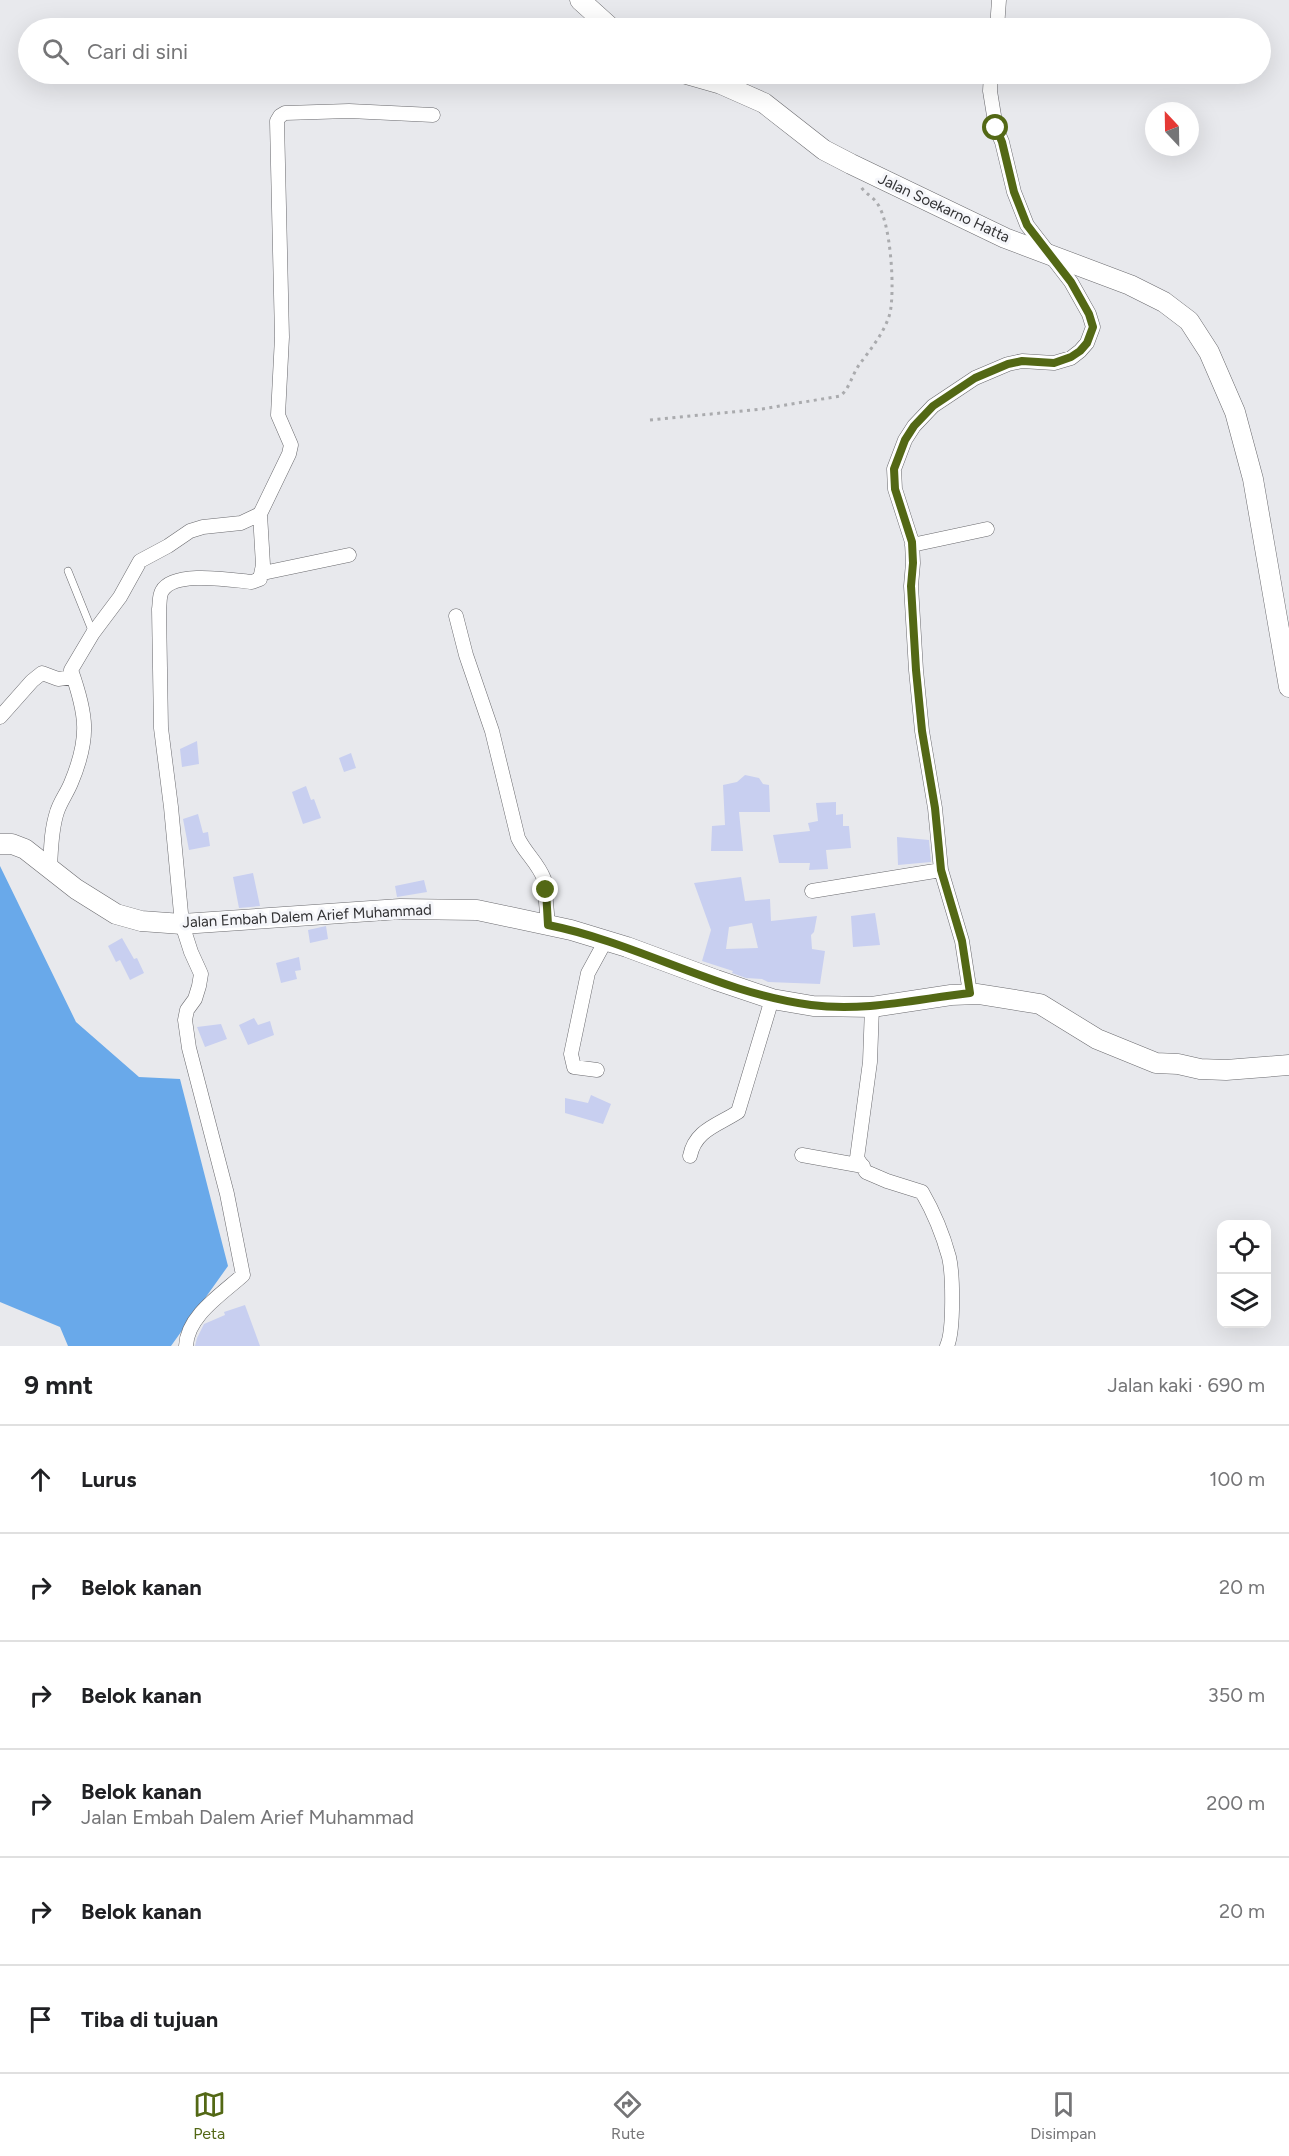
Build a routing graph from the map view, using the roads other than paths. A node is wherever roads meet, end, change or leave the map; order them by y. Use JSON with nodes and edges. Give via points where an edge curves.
{"nodes":[{"id":1,"x":580,"y":0,"type":"edge"},
{"id":2,"x":999,"y":0,"type":"edge"},
{"id":3,"x":600,"y":18,"type":"edge"},
{"id":4,"x":998,"y":18,"type":"edge"},
{"id":5,"x":721,"y":84,"type":"edge"},
{"id":6,"x":990,"y":84,"type":"edge"},
{"id":7,"x":433,"y":115,"type":"dead end"},
{"id":8,"x":1048,"y":254,"type":"junction"},
{"id":9,"x":260,"y":514,"type":"junction"},
{"id":10,"x":987,"y":529,"type":"dead end"},
{"id":11,"x":912,"y":545,"type":"junction"},
{"id":12,"x":349,"y":555,"type":"dead end"},
{"id":13,"x":69,"y":571,"type":"dead end"},
{"id":14,"x":263,"y":573,"type":"junction"},
{"id":15,"x":1275,"y":609,"type":"junction"},
{"id":16,"x":456,"y":616,"type":"dead end"},
{"id":17,"x":1289,"y":624,"type":"edge"},
{"id":18,"x":93,"y":633,"type":"junction"},
{"id":19,"x":74,"y":677,"type":"junction"},
{"id":20,"x":1289,"y":687,"type":"edge"},
{"id":21,"x":0,"y":717,"type":"edge"},
{"id":22,"x":0,"y":844,"type":"edge"},
{"id":23,"x":50,"y":868,"type":"junction"},
{"id":24,"x":941,"y":870,"type":"junction"},
{"id":25,"x":812,"y":891,"type":"dead end"},
{"id":26,"x":182,"y":924,"type":"junction"},
{"id":27,"x":548,"y":925,"type":"junction"},
{"id":28,"x":606,"y":940,"type":"junction"},
{"id":29,"x":970,"y":993,"type":"junction"},
{"id":30,"x":772,"y":999,"type":"junction"},
{"id":31,"x":872,"y":1007,"type":"junction"},
{"id":32,"x":1289,"y":1065,"type":"edge"},
{"id":33,"x":597,"y":1070,"type":"dead end"},
{"id":34,"x":802,"y":1155,"type":"dead end"},
{"id":35,"x":690,"y":1156,"type":"dead end"},
{"id":36,"x":863,"y":1166,"type":"junction"},
{"id":37,"x":186,"y":1346,"type":"edge"},
{"id":38,"x":947,"y":1346,"type":"edge"}],
"edges":[{"from":1,"to":3,"type":"street"},
{"from":2,"to":4,"type":"street"},
{"from":5,"to":8,"type":"street","name":"Jalan Soekarno Hatta","via":[[764,103],[824,150],[1005,238]]},
{"from":6,"to":8,"type":"street","via":[[1014,192],[1027,225]]},
{"from":7,"to":9,"type":"street","via":[[285,113],[277,121],[282,337],[278,415],[291,445]]},
{"from":8,"to":11,"type":"street","via":[[1063,270],[1089,314],[1093,327],[1087,343],[1071,357],[1054,363],[1022,361],[984,374],[933,406],[914,426],[897,458],[893,476]]},
{"from":8,"to":15,"type":"street","name":"Jalan Soekarno Hatta","via":[[1164,302],[1189,321],[1209,352],[1235,412],[1250,468]]},
{"from":9,"to":14,"type":"street"},
{"from":9,"to":18,"type":"street","via":[[241,523],[190,531],[140,561]]},
{"from":10,"to":11,"type":"street"},
{"from":11,"to":24,"type":"street","via":[[916,670]]},
{"from":12,"to":14,"type":"street"},
{"from":13,"to":18,"type":"lane"},
{"from":14,"to":26,"type":"street","via":[[252,582],[183,578],[161,592],[161,728]]},
{"from":15,"to":17,"type":"street"},
{"from":15,"to":20,"type":"street","name":"Jalan Soekarno Hatta"},
{"from":16,"to":27,"type":"street","via":[[492,731],[518,838],[542,872]]},
{"from":18,"to":19,"type":"street","via":[[71,670]]},
{"from":19,"to":21,"type":"street","via":[[58,679],[42,672]]},
{"from":19,"to":23,"type":"street","via":[[85,714],[85,740],[80,763],[57,810]]},
{"from":22,"to":23,"type":"street","name":"Jalan Embah Dalem Arief Muhammad","via":[[19,846]]},
{"from":23,"to":26,"type":"street","name":"Jalan Embah Dalem Arief Muhammad","via":[[116,914],[141,921]]},
{"from":24,"to":25,"type":"street"},
{"from":24,"to":29,"type":"street","via":[[962,941]]},
{"from":26,"to":27,"type":"street","name":"Jalan Embah Dalem Arief Muhammad","via":[[377,910],[453,909]]},
{"from":26,"to":37,"type":"street","via":[[201,974],[195,999],[186,1010],[189,1048],[227,1194],[243,1275],[194,1320],[186,1335]]},
{"from":27,"to":28,"type":"street","name":"Jalan Embah Dalem Arief Muhammad"},
{"from":28,"to":30,"type":"street","name":"Jalan Embah Dalem Arief Muhammad"},
{"from":28,"to":33,"type":"street","via":[[588,973],[571,1054],[574,1067]]},
{"from":29,"to":31,"type":"street","name":"Jalan Embah Dalem Arief Muhammad"},
{"from":29,"to":32,"type":"street","name":"Jalan Embah Dalem Arief Muhammad","via":[[1040,1004],[1097,1040],[1156,1062],[1226,1070]]},
{"from":30,"to":31,"type":"street","name":"Jalan Embah Dalem Arief Muhammad","via":[[813,1006]]},
{"from":30,"to":35,"type":"street","via":[[738,1112],[697,1137]]},
{"from":31,"to":36,"type":"street","via":[[870,1062],[858,1143],[858,1158]]},
{"from":34,"to":36,"type":"street"},
{"from":36,"to":38,"type":"street","via":[[887,1181],[922,1192],[930,1205],[949,1258],[952,1312]]}]}
